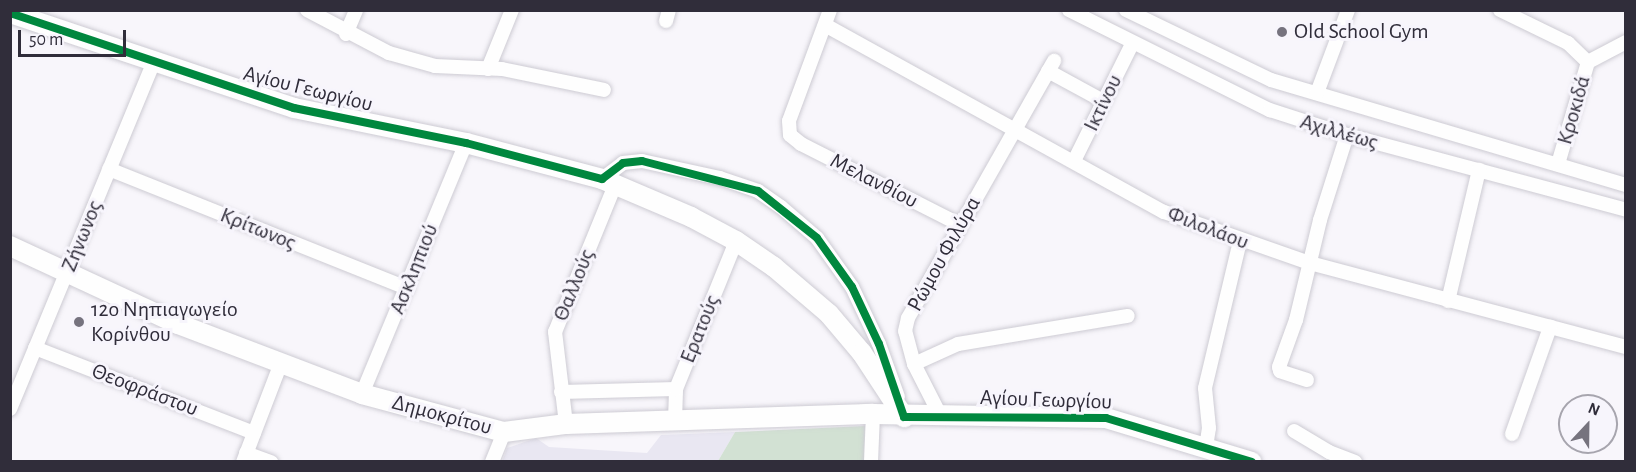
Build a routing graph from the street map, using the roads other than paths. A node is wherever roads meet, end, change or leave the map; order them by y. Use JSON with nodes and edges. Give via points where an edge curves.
{"nodes":[{"id":1,"x":307,"y":10,"type":"edge"},
{"id":2,"x":356,"y":10,"type":"edge"},
{"id":3,"x":512,"y":10,"type":"edge"},
{"id":4,"x":830,"y":10,"type":"edge"},
{"id":5,"x":1069,"y":10,"type":"edge"},
{"id":6,"x":1126,"y":10,"type":"edge"},
{"id":7,"x":1348,"y":10,"type":"edge"},
{"id":8,"x":1500,"y":10,"type":"edge"},
{"id":9,"x":10,"y":13,"type":"edge"},
{"id":10,"x":1146,"y":15,"type":"edge"},
{"id":11,"x":825,"y":25,"type":"junction"},
{"id":12,"x":346,"y":34,"type":"junction"},
{"id":13,"x":1626,"y":42,"type":"edge"},
{"id":14,"x":1132,"y":44,"type":"junction"},
{"id":15,"x":1588,"y":62,"type":"junction"},
{"id":16,"x":153,"y":63,"type":"junction"},
{"id":17,"x":488,"y":69,"type":"junction"},
{"id":18,"x":604,"y":90,"type":"dead end"},
{"id":19,"x":1317,"y":93,"type":"junction"},
{"id":20,"x":1103,"y":101,"type":"junction"},
{"id":21,"x":1016,"y":132,"type":"junction"},
{"id":22,"x":1347,"y":135,"type":"junction"},
{"id":23,"x":466,"y":143,"type":"junction"},
{"id":24,"x":1074,"y":161,"type":"junction"},
{"id":25,"x":1558,"y":164,"type":"junction"},
{"id":26,"x":109,"y":169,"type":"junction"},
{"id":27,"x":1479,"y":170,"type":"junction"},
{"id":28,"x":608,"y":182,"type":"junction"},
{"id":29,"x":1626,"y":185,"type":"edge"},
{"id":30,"x":1626,"y":210,"type":"edge"},
{"id":31,"x":959,"y":225,"type":"junction"},
{"id":32,"x":736,"y":241,"type":"junction"},
{"id":33,"x":1240,"y":241,"type":"junction"},
{"id":34,"x":10,"y":246,"type":"edge"},
{"id":35,"x":1310,"y":263,"type":"junction"},
{"id":36,"x":66,"y":273,"type":"junction"},
{"id":37,"x":407,"y":288,"type":"junction"},
{"id":38,"x":1448,"y":301,"type":"junction"},
{"id":39,"x":1128,"y":316,"type":"dead end"},
{"id":40,"x":1550,"y":327,"type":"junction"},
{"id":41,"x":1626,"y":347,"type":"edge"},
{"id":42,"x":35,"y":348,"type":"junction"},
{"id":43,"x":281,"y":363,"type":"junction"},
{"id":44,"x":914,"y":363,"type":"junction"},
{"id":45,"x":1307,"y":380,"type":"dead end"},
{"id":46,"x":676,"y":389,"type":"junction"},
{"id":47,"x":561,"y":392,"type":"junction"},
{"id":48,"x":362,"y":394,"type":"junction"},
{"id":49,"x":10,"y":409,"type":"edge"},
{"id":50,"x":873,"y":414,"type":"junction"},
{"id":51,"x":940,"y":415,"type":"junction"},
{"id":52,"x":904,"y":417,"type":"junction"},
{"id":53,"x":675,"y":420,"type":"junction"},
{"id":54,"x":566,"y":424,"type":"junction"},
{"id":55,"x":1294,"y":431,"type":"dead end"},
{"id":56,"x":254,"y":432,"type":"junction"},
{"id":57,"x":504,"y":432,"type":"junction"},
{"id":58,"x":1512,"y":434,"type":"dead end"},
{"id":59,"x":1203,"y":454,"type":"edge"},
{"id":60,"x":245,"y":457,"type":"edge"},
{"id":61,"x":271,"y":462,"type":"edge"},
{"id":62,"x":492,"y":462,"type":"edge"},
{"id":63,"x":871,"y":462,"type":"edge"},
{"id":64,"x":1252,"y":462,"type":"edge"},
{"id":65,"x":1355,"y":462,"type":"edge"}],
"edges":[{"from":1,"to":12,"type":"street"},
{"from":2,"to":12,"type":"street"},
{"from":3,"to":17,"type":"street"},
{"from":4,"to":11,"type":"street"},
{"from":5,"to":14,"type":"street","name":"Αχιλλέως"},
{"from":6,"to":10,"type":"street","name":"Αχιλλέως"},
{"from":7,"to":19,"type":"street"},
{"from":8,"to":15,"type":"street","via":[[1568,43]]},
{"from":9,"to":16,"type":"street","name":"Αγίου Γεωργίου"},
{"from":10,"to":19,"type":"street","name":"Αχιλλέως","via":[[1242,69]]},
{"from":11,"to":21,"type":"street","name":"Φιλολάου"},
{"from":11,"to":31,"type":"street","name":"Μελανθίου","via":[[789,121],[790,135]]},
{"from":12,"to":17,"type":"street","via":[[389,53],[435,66]]},
{"from":13,"to":15,"type":"street","name":"Κροκιδά"},
{"from":14,"to":20,"type":"street","name":"Ικτίνου"},
{"from":14,"to":22,"type":"street","name":"Αχιλλέως","via":[[1270,110]]},
{"from":15,"to":25,"type":"street","name":"Κροκιδά"},
{"from":16,"to":23,"type":"street","name":"Αγίου Γεωργίου","via":[[294,108]]},
{"from":16,"to":26,"type":"street","name":"Ζήνωνος"},
{"from":17,"to":18,"type":"street"},
{"from":19,"to":25,"type":"street","name":"Αχιλλέως"},
{"from":20,"to":21,"type":"street","name":"Ρώμου Φιλύρα","via":[[1051,66]]},
{"from":20,"to":24,"type":"street","name":"Ικτίνου"},
{"from":21,"to":24,"type":"street","name":"Φιλολάου"},
{"from":21,"to":31,"type":"street","name":"Ρώμου Φιλύρα"},
{"from":22,"to":27,"type":"street","name":"Αχιλλέως"},
{"from":22,"to":35,"type":"street"},
{"from":23,"to":28,"type":"street","name":"Αγίου Γεωργίου"},
{"from":23,"to":37,"type":"street","name":"Ασκληπιού"},
{"from":24,"to":33,"type":"street","name":"Φιλολάου","via":[[1164,212]]},
{"from":25,"to":29,"type":"street","name":"Αχιλλέως"},
{"from":26,"to":36,"type":"street","name":"Ζήνωνος"},
{"from":26,"to":37,"type":"street","name":"Κρίτωνος"},
{"from":27,"to":30,"type":"street","name":"Αχιλλέως"},
{"from":27,"to":38,"type":"street"},
{"from":28,"to":32,"type":"street","name":"Αγίου Γεωργίου"},
{"from":28,"to":47,"type":"street","name":"Θαλλούς","via":[[555,332]]},
{"from":28,"to":52,"type":"street","via":[[623,163],[642,161],[720,178],[758,191],[781,207],[817,238],[852,287],[879,344]]},
{"from":31,"to":44,"type":"street","name":"Ρώμου Φιλύρα","via":[[908,318],[905,331]]},
{"from":32,"to":46,"type":"street","name":"Ερατούς"},
{"from":32,"to":52,"type":"street","name":"Αγίου Γεωργίου","via":[[829,314],[862,353]]},
{"from":33,"to":35,"type":"street","name":"Φιλολάου"},
{"from":33,"to":59,"type":"street","via":[[1205,388],[1209,428]]},
{"from":34,"to":36,"type":"street","name":"Δημοκρίτου"},
{"from":35,"to":38,"type":"street","name":"Φιλολάου"},
{"from":35,"to":45,"type":"street","via":[[1279,367],[1280,371]]},
{"from":36,"to":42,"type":"street","name":"Ζήνωνος"},
{"from":36,"to":43,"type":"street","name":"Δημοκρίτου","via":[[178,324]]},
{"from":37,"to":48,"type":"street","name":"Ασκληπιού"},
{"from":38,"to":40,"type":"street","name":"Φιλολάου"},
{"from":39,"to":44,"type":"street","via":[[958,344]]},
{"from":40,"to":41,"type":"street","name":"Φιλολάου"},
{"from":40,"to":58,"type":"street"},
{"from":42,"to":49,"type":"street","name":"Ζήνωνος"},
{"from":42,"to":56,"type":"street","name":"Θεοφράστου"},
{"from":43,"to":48,"type":"street","name":"Δημοκρίτου"},
{"from":43,"to":56,"type":"street"},
{"from":44,"to":51,"type":"street","name":"Ρώμου Φιλύρα"},
{"from":46,"to":47,"type":"street"},
{"from":46,"to":53,"type":"street","name":"Ερατούς"},
{"from":47,"to":54,"type":"street","name":"Θαλλούς"},
{"from":48,"to":57,"type":"street","name":"Δημοκρίτου"},
{"from":50,"to":52,"type":"street","name":"Δημοκρίτου"},
{"from":50,"to":53,"type":"street","name":"Δημοκρίτου"},
{"from":50,"to":63,"type":"street"},
{"from":51,"to":52,"type":"street","name":"Αγίου Γεωργίου"},
{"from":51,"to":59,"type":"street","name":"Αγίου Γεωργίου","via":[[1106,418]]},
{"from":53,"to":54,"type":"street","name":"Δημοκρίτου"},
{"from":54,"to":57,"type":"street","name":"Δημοκρίτου"},
{"from":55,"to":65,"type":"street"},
{"from":56,"to":60,"type":"street"},
{"from":57,"to":62,"type":"street"},
{"from":59,"to":64,"type":"street","name":"Αγίου Γεωργίου"},
{"from":60,"to":61,"type":"street"}]}
